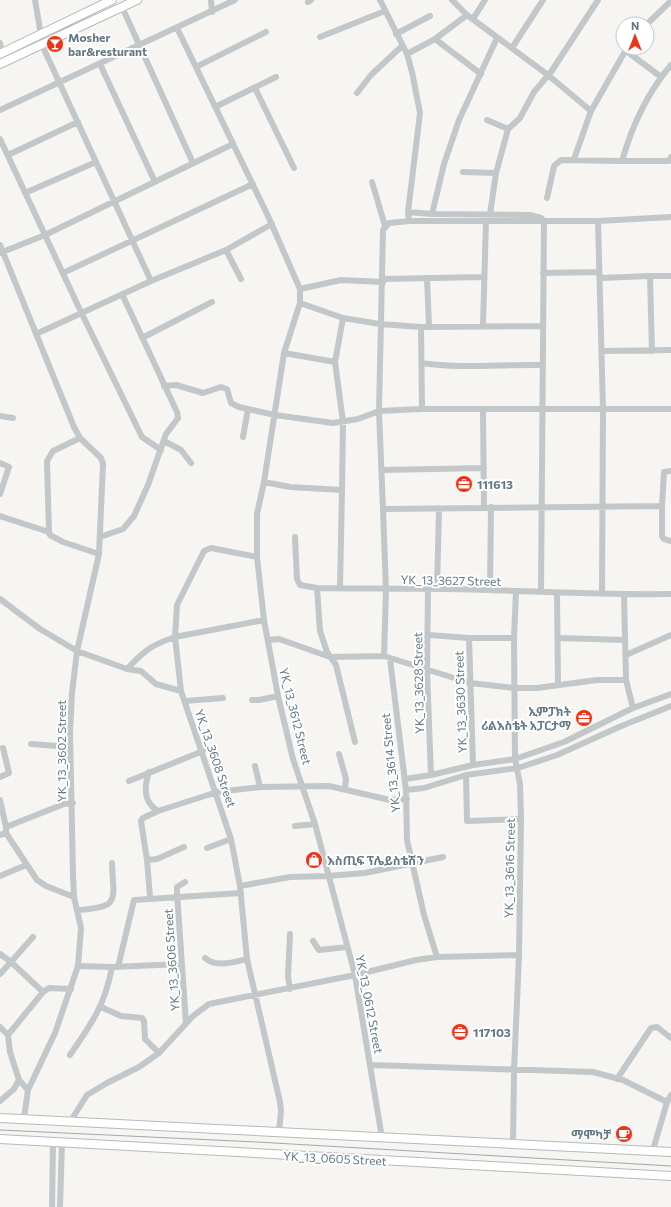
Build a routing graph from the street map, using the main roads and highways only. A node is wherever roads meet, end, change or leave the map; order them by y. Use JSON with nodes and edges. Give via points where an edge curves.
{"nodes":[{"id":1,"x":112,"y":0,"type":"edge"},
{"id":2,"x":137,"y":0,"type":"edge"},
{"id":3,"x":1,"y":53,"type":"edge"},
{"id":4,"x":0,"y":64,"type":"edge"},
{"id":5,"x":0,"y":1118,"type":"edge"},
{"id":6,"x":0,"y":1139,"type":"edge"},
{"id":7,"x":671,"y":1152,"type":"edge"},
{"id":8,"x":671,"y":1176,"type":"edge"}],
"edges":[{"from":1,"to":3,"type":"main road"},
{"from":2,"to":4,"type":"main road"},
{"from":5,"to":7,"type":"main road","name":"YK_13_0605 Street"},
{"from":6,"to":8,"type":"main road","name":"YK_13_0605 Street"}]}
